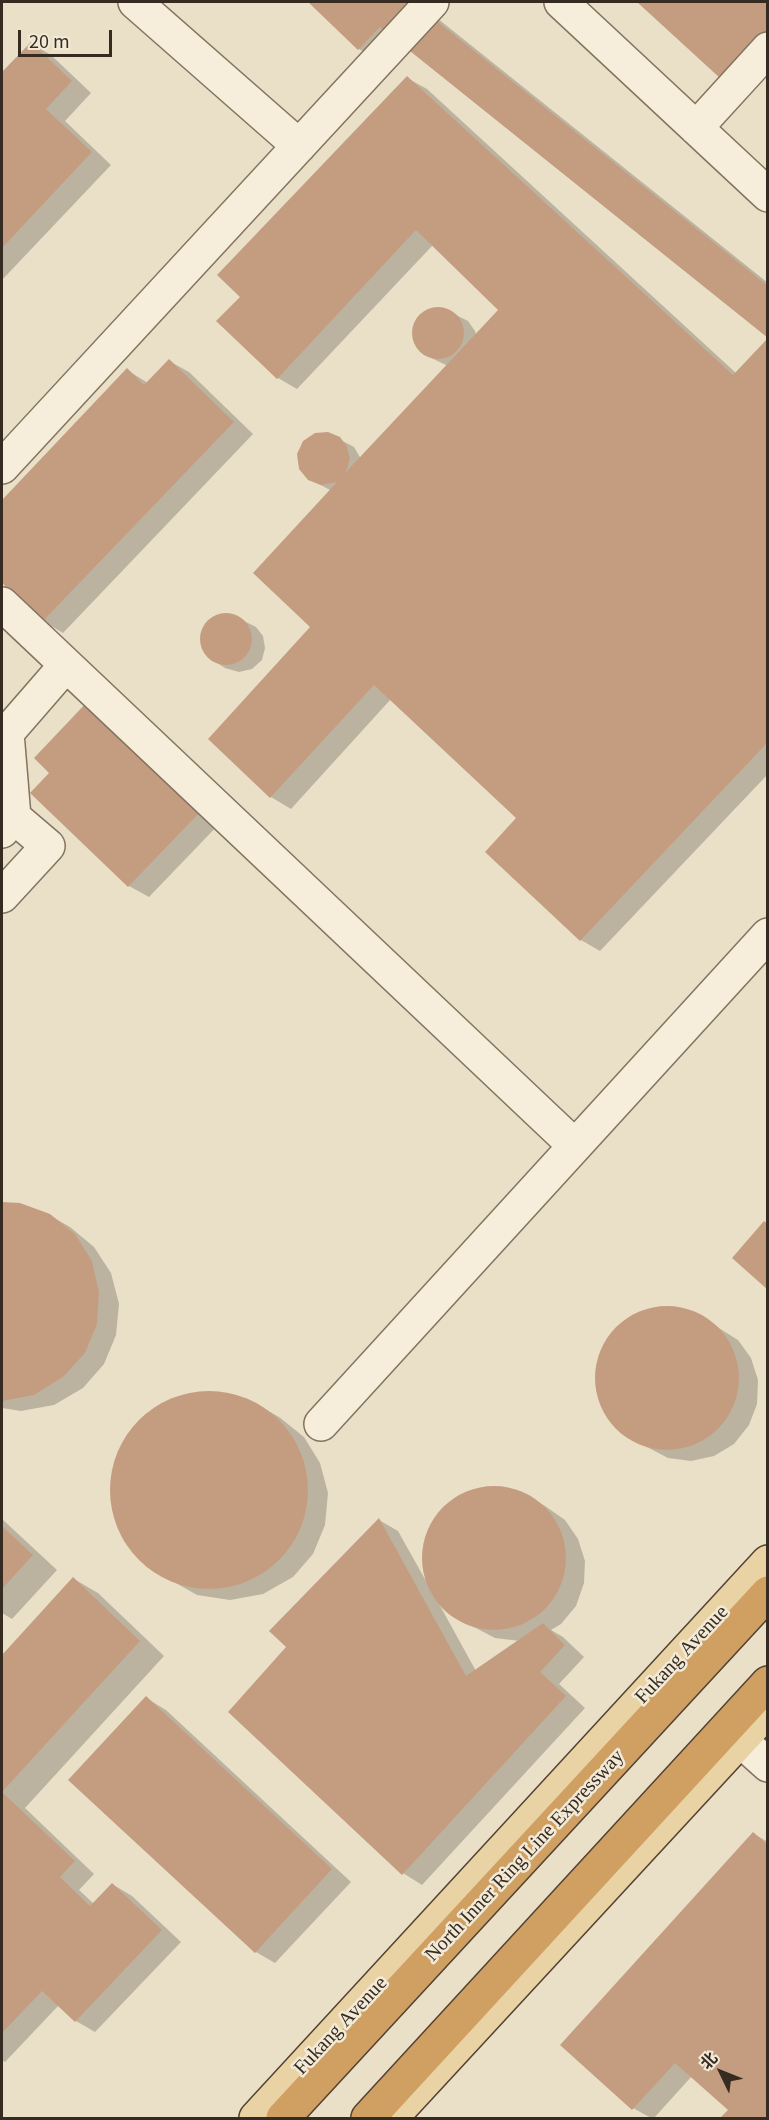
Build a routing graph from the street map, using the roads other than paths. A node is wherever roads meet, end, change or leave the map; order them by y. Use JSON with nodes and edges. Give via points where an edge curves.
{"nodes":[{"id":1,"x":135,"y":2,"type":"edge"},
{"id":2,"x":432,"y":2,"type":"edge"},
{"id":3,"x":561,"y":2,"type":"edge"},
{"id":4,"x":768,"y":49,"type":"edge"},
{"id":5,"x":696,"y":128,"type":"junction"},
{"id":6,"x":298,"y":146,"type":"junction"},
{"id":7,"x":768,"y":195,"type":"edge"},
{"id":8,"x":2,"y":467,"type":"edge"},
{"id":9,"x":2,"y":604,"type":"edge"},
{"id":10,"x":66,"y":665,"type":"junction"},
{"id":11,"x":8,"y":824,"type":"edge"},
{"id":12,"x":2,"y":896,"type":"edge"},
{"id":13,"x":768,"y":935,"type":"edge"},
{"id":14,"x":575,"y":1146,"type":"junction"},
{"id":15,"x":321,"y":1424,"type":"dead end"},
{"id":16,"x":768,"y":1562,"type":"edge"},
{"id":17,"x":768,"y":1593,"type":"edge"},
{"id":18,"x":768,"y":1683,"type":"edge"},
{"id":19,"x":768,"y":1710,"type":"edge"},
{"id":20,"x":740,"y":1740,"type":"junction"},
{"id":21,"x":768,"y":1765,"type":"edge"},
{"id":22,"x":277,"y":2110,"type":"edge"},
{"id":23,"x":256,"y":2118,"type":"edge"},
{"id":24,"x":368,"y":2118,"type":"edge"},
{"id":25,"x":391,"y":2118,"type":"edge"}],
"edges":[{"from":1,"to":6,"type":"lane"},
{"from":2,"to":6,"type":"lane"},
{"from":3,"to":5,"type":"lane"},
{"from":4,"to":5,"type":"lane"},
{"from":5,"to":7,"type":"lane"},
{"from":6,"to":8,"type":"lane"},
{"from":9,"to":10,"type":"lane"},
{"from":10,"to":11,"type":"lane","via":[[7,733]]},
{"from":10,"to":14,"type":"lane"},
{"from":11,"to":12,"type":"lane","via":[[48,846]]},
{"from":13,"to":14,"type":"lane"},
{"from":14,"to":15,"type":"lane"},
{"from":16,"to":22,"type":"main road","name":"Fukang Avenue"},
{"from":17,"to":22,"type":"highway","name":"North Inner Ring Line Expressway"},
{"from":18,"to":24,"type":"highway"},
{"from":19,"to":20,"type":"main road"},
{"from":20,"to":21,"type":"lane"},
{"from":20,"to":25,"type":"main road"},
{"from":22,"to":23,"type":"main road","name":"Fukang Avenue"}]}
